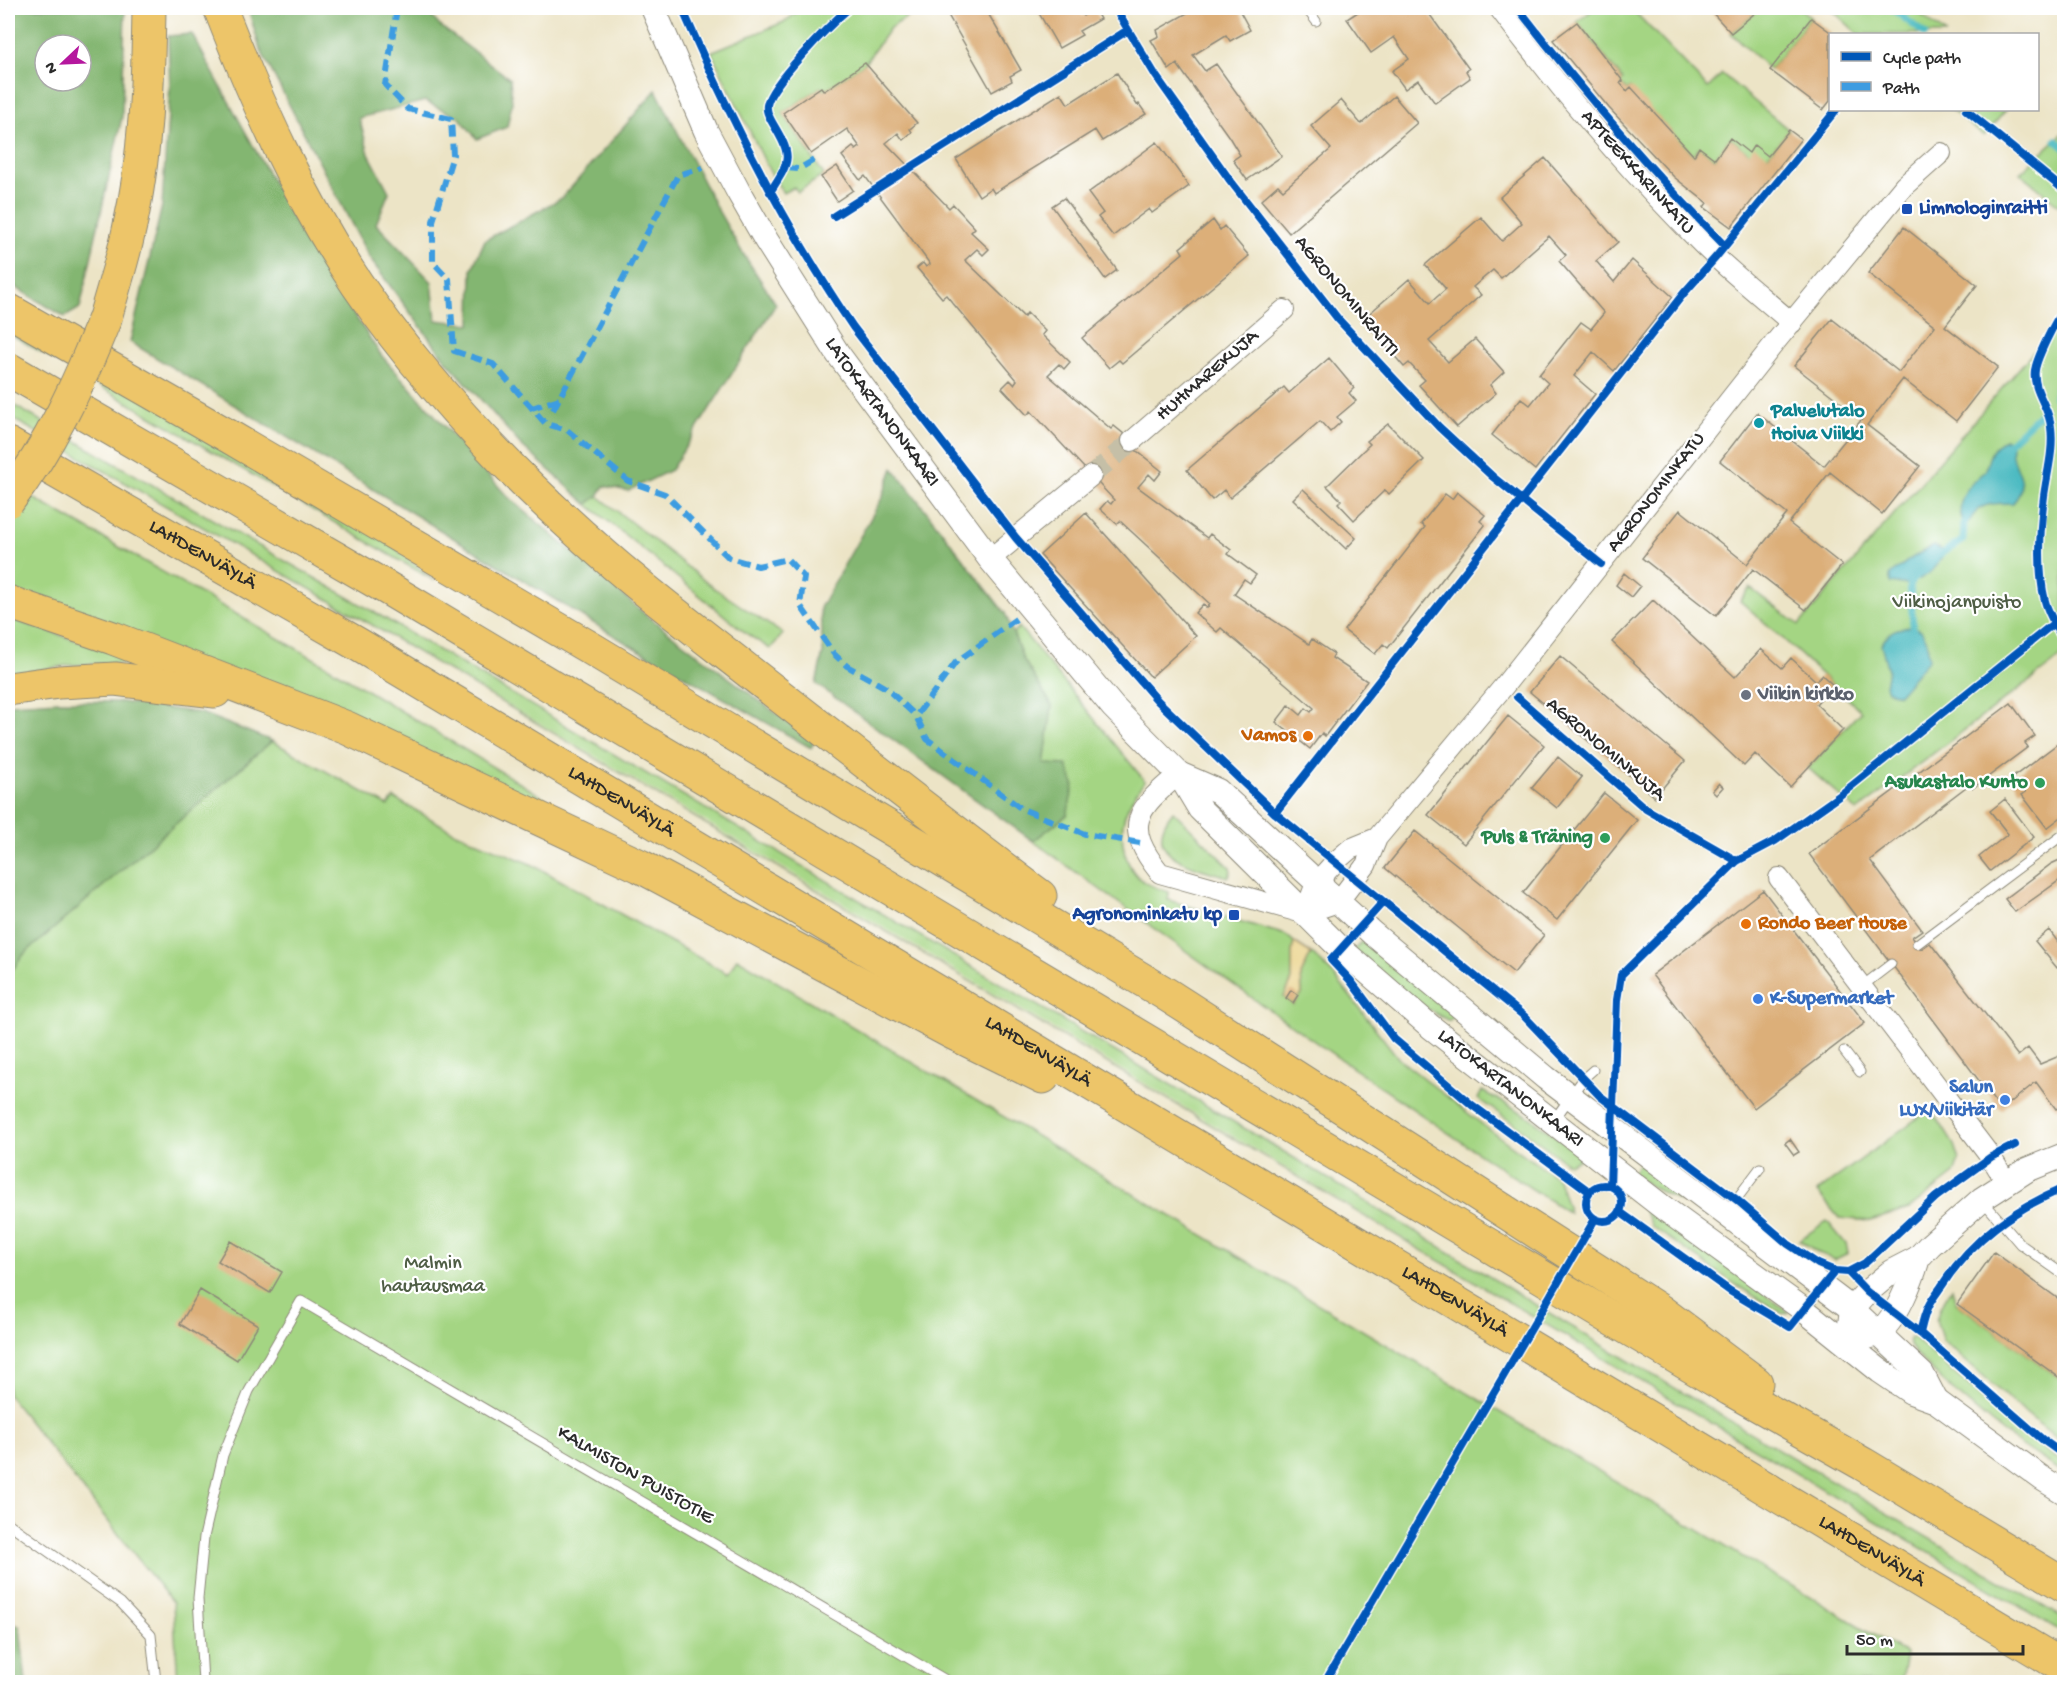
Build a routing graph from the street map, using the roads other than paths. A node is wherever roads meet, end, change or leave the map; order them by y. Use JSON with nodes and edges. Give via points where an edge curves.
{"nodes":[{"id":1,"x":149,"y":8,"type":"edge"},
{"id":2,"x":220,"y":8,"type":"edge"},
{"id":3,"x":653,"y":8,"type":"edge"},
{"id":4,"x":1306,"y":8,"type":"edge"},
{"id":5,"x":1499,"y":8,"type":"edge"},
{"id":6,"x":1316,"y":21,"type":"dead end"},
{"id":7,"x":1941,"y":153,"type":"dead end"},
{"id":8,"x":8,"y":310,"type":"edge"},
{"id":9,"x":1284,"y":310,"type":"dead end"},
{"id":10,"x":1792,"y":323,"type":"junction"},
{"id":11,"x":8,"y":369,"type":"edge"},
{"id":12,"x":1132,"y":441,"type":"tunnel mouth"},
{"id":13,"x":8,"y":444,"type":"edge"},
{"id":14,"x":1091,"y":476,"type":"tunnel mouth"},
{"id":15,"x":8,"y":501,"type":"edge"},
{"id":16,"x":990,"y":559,"type":"junction"},
{"id":17,"x":8,"y":602,"type":"edge"},
{"id":18,"x":8,"y":689,"type":"edge"},
{"id":19,"x":346,"y":728,"type":"junction"},
{"id":20,"x":1179,"y":774,"type":"junction"},
{"id":21,"x":2064,"y":834,"type":"edge"},
{"id":22,"x":1377,"y":838,"type":"junction"},
{"id":23,"x":1779,"y":878,"type":"dead end"},
{"id":24,"x":1316,"y":882,"type":"junction"},
{"id":25,"x":1338,"y":902,"type":"junction"},
{"id":26,"x":1305,"y":913,"type":"junction"},
{"id":27,"x":1917,"y":945,"type":"dead end"},
{"id":28,"x":1892,"y":964,"type":"dead end"},
{"id":29,"x":1861,"y":987,"type":"junction"},
{"id":30,"x":1166,"y":994,"type":"junction"},
{"id":31,"x":1844,"y":1052,"type":"dead end"},
{"id":32,"x":1593,"y":1070,"type":"dead end"},
{"id":33,"x":1860,"y":1072,"type":"dead end"},
{"id":34,"x":1570,"y":1097,"type":"junction"},
{"id":35,"x":1552,"y":1122,"type":"junction"},
{"id":36,"x":2064,"y":1155,"type":"edge"},
{"id":37,"x":1760,"y":1168,"type":"dead end"},
{"id":38,"x":1254,"y":1181,"type":"junction"},
{"id":39,"x":2006,"y":1182,"type":"junction"},
{"id":40,"x":1982,"y":1199,"type":"junction"},
{"id":41,"x":1725,"y":1215,"type":"junction"},
{"id":42,"x":1918,"y":1258,"type":"junction"},
{"id":43,"x":2064,"y":1275,"type":"edge"},
{"id":44,"x":1852,"y":1309,"type":"junction"},
{"id":45,"x":1878,"y":1333,"type":"junction"},
{"id":46,"x":1848,"y":1345,"type":"junction"},
{"id":47,"x":1936,"y":1401,"type":"junction"},
{"id":48,"x":1863,"y":1464,"type":"junction"},
{"id":49,"x":2064,"y":1492,"type":"edge"},
{"id":50,"x":8,"y":1523,"type":"edge"},
{"id":51,"x":2064,"y":1585,"type":"edge"},
{"id":52,"x":2064,"y":1667,"type":"edge"},
{"id":53,"x":156,"y":1683,"type":"edge"},
{"id":54,"x":203,"y":1683,"type":"edge"},
{"id":55,"x":949,"y":1683,"type":"edge"}],
"edges":[{"from":1,"to":15,"type":"highway","bridge":true,"via":[[143,149],[129,230],[105,318],[79,382],[48,441]]},
{"from":2,"to":30,"type":"highway","via":[[277,143],[322,226],[357,283],[465,421],[607,559],[679,618]]},
{"from":3,"to":16,"type":"street","name":"LATOKARTANONKAARI","via":[[706,131],[766,240],[838,354]]},
{"from":4,"to":6,"type":"lane"},
{"from":5,"to":10,"type":"street","name":"APTEEKKARINKATU","via":[[1569,98],[1655,196],[1704,246]]},
{"from":7,"to":10,"type":"street","name":"AGRONOMINKATU","via":[[1904,186]]},
{"from":8,"to":30,"type":"highway","via":[[582,643]]},
{"from":9,"to":12,"type":"street","name":"HUHMAREKUJA"},
{"from":10,"to":22,"type":"street","name":"AGRONOMINKATU","via":[[1515,673]]},
{"from":11,"to":48,"type":"highway","via":[[397,594],[1709,1377]]},
{"from":13,"to":38,"type":"highway","name":"LAHDENVÄYLÄ","via":[[359,645]]},
{"from":14,"to":16,"type":"street"},
{"from":16,"to":20,"type":"street","name":"LATOKARTANONKAARI","via":[[1113,707]]},
{"from":17,"to":19,"type":"highway"},
{"from":18,"to":19,"type":"highway","via":[[115,679],[208,689]]},
{"from":19,"to":38,"type":"highway","via":[[640,866],[951,1032]]},
{"from":20,"to":24,"type":"street","name":"LATOKARTANONKAARI","via":[[1218,791]]},
{"from":20,"to":26,"type":"street","name":"LATOKARTANONKAARI","via":[[1200,809]]},
{"from":20,"to":26,"type":"street","via":[[1147,805],[1137,828],[1146,856],[1160,873]]},
{"from":21,"to":27,"type":"lane"},
{"from":22,"to":24,"type":"street","name":"AGRONOMINKATU","via":[[1350,849]]},
{"from":22,"to":25,"type":"street","name":"AGRONOMINKATU","via":[[1366,866]]},
{"from":23,"to":29,"type":"street"},
{"from":24,"to":25,"type":"street","name":"LATOKARTANONKAARI"},
{"from":24,"to":26,"type":"street","name":"AGRONOMINKATU"},
{"from":25,"to":26,"type":"street"},
{"from":25,"to":34,"type":"street","name":"LATOKARTANONKAARI"},
{"from":26,"to":35,"type":"street","name":"LATOKARTANONKAARI","via":[[1392,995]]},
{"from":28,"to":29,"type":"lane"},
{"from":29,"to":39,"type":"street"},
{"from":30,"to":48,"type":"highway","via":[[1660,1311]]},
{"from":31,"to":33,"type":"lane"},
{"from":32,"to":34,"type":"lane"},
{"from":34,"to":35,"type":"lane"},
{"from":34,"to":41,"type":"street","name":"LATOKARTANONKAARI"},
{"from":35,"to":46,"type":"street","name":"LATOKARTANONKAARI"},
{"from":36,"to":39,"type":"street"},
{"from":37,"to":41,"type":"lane"},
{"from":38,"to":52,"type":"highway","name":"LAHDENVÄYLÄ"},
{"from":39,"to":40,"type":"street"},
{"from":40,"to":42,"type":"street"},
{"from":40,"to":43,"type":"lane","via":[[2020,1244]]},
{"from":41,"to":44,"type":"street","name":"LATOKARTANONKAARI"},
{"from":42,"to":44,"type":"street","via":[[1891,1272]]},
{"from":42,"to":45,"type":"street","via":[[1909,1286]]},
{"from":44,"to":45,"type":"street","name":"LATOKARTANONKAARI"},
{"from":44,"to":46,"type":"street"},
{"from":45,"to":46,"type":"street"},
{"from":45,"to":47,"type":"street","name":"LATOKARTANONKAARI","via":[[1922,1374]]},
{"from":46,"to":47,"type":"street","name":"LATOKARTANONKAARI","via":[[1911,1392]]},
{"from":47,"to":49,"type":"street","name":"LATOKARTANONKAARI"},
{"from":48,"to":51,"type":"highway"},
{"from":50,"to":53,"type":"lane","via":[[121,1602],[151,1635]]},
{"from":54,"to":55,"type":"lane","name":"KALMISTON PUISTOTIE","via":[[198,1598],[204,1537],[223,1455],[249,1391],[301,1301]]}]}
